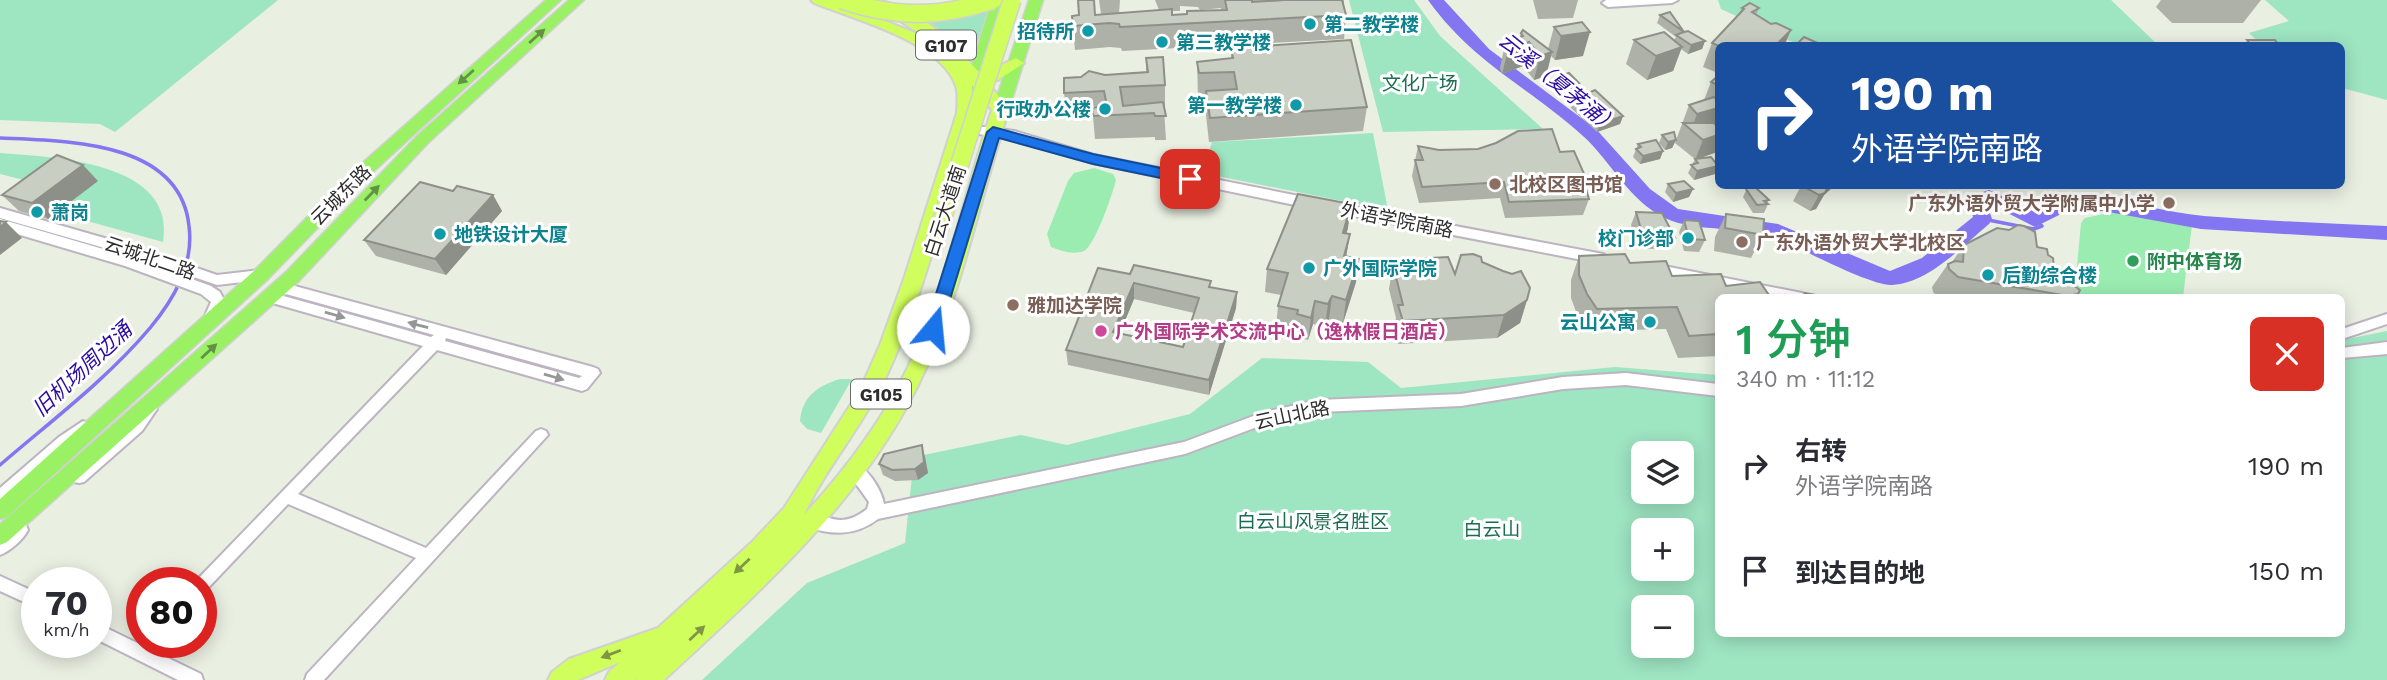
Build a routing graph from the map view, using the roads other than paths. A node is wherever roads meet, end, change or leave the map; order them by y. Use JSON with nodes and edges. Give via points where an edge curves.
{"nodes":[{"id":1,"x":554,"y":0,"type":"edge"},
{"id":2,"x":576,"y":0,"type":"edge"},
{"id":3,"x":819,"y":0,"type":"edge"},
{"id":4,"x":873,"y":0,"type":"edge"},
{"id":5,"x":993,"y":0,"type":"edge"},
{"id":6,"x":999,"y":0,"type":"edge"},
{"id":7,"x":1012,"y":0,"type":"edge"},
{"id":8,"x":1021,"y":0,"type":"edge"},
{"id":9,"x":1036,"y":0,"type":"edge"},
{"id":10,"x":1672,"y":0,"type":"edge"},
{"id":11,"x":1608,"y":3,"type":"dead end"},
{"id":12,"x":845,"y":6,"type":"edge"},
{"id":13,"x":1016,"y":63,"type":"junction"},
{"id":14,"x":977,"y":71,"type":"junction"},
{"id":15,"x":957,"y":74,"type":"junction"},
{"id":16,"x":1001,"y":110,"type":"junction"},
{"id":17,"x":963,"y":120,"type":"junction"},
{"id":18,"x":993,"y":132,"type":"junction"},
{"id":19,"x":0,"y":213,"type":"edge"},
{"id":20,"x":0,"y":224,"type":"edge"},
{"id":21,"x":939,"y":248,"type":"junction"},
{"id":22,"x":134,"y":257,"type":"junction"},
{"id":23,"x":1614,"y":261,"type":"edge"},
{"id":24,"x":1641,"y":267,"type":"edge"},
{"id":25,"x":264,"y":272,"type":"junction"},
{"id":26,"x":202,"y":282,"type":"junction"},
{"id":27,"x":280,"y":287,"type":"junction"},
{"id":28,"x":1781,"y":294,"type":"edge"},
{"id":29,"x":2387,"y":319,"type":"edge"},
{"id":30,"x":210,"y":320,"type":"junction"},
{"id":31,"x":2345,"y":333,"type":"edge"},
{"id":32,"x":440,"y":338,"type":"junction"},
{"id":33,"x":2387,"y":348,"type":"edge"},
{"id":34,"x":2345,"y":353,"type":"edge"},
{"id":35,"x":1715,"y":390,"type":"edge"},
{"id":36,"x":131,"y":394,"type":"junction"},
{"id":37,"x":158,"y":397,"type":"junction"},
{"id":38,"x":541,"y":435,"type":"dead end"},
{"id":39,"x":854,"y":470,"type":"junction"},
{"id":40,"x":286,"y":496,"type":"junction"},
{"id":41,"x":0,"y":497,"type":"edge"},
{"id":42,"x":0,"y":511,"type":"edge"},
{"id":43,"x":874,"y":513,"type":"junction"},
{"id":44,"x":800,"y":520,"type":"junction"},
{"id":45,"x":0,"y":536,"type":"edge"},
{"id":46,"x":0,"y":548,"type":"edge"},
{"id":47,"x":428,"y":556,"type":"junction"},
{"id":48,"x":217,"y":567,"type":"edge"},
{"id":49,"x":0,"y":583,"type":"edge"},
{"id":50,"x":21,"y":593,"type":"edge"},
{"id":51,"x":670,"y":644,"type":"junction"},
{"id":52,"x":158,"y":658,"type":"edge"},
{"id":53,"x":195,"y":680,"type":"edge"},
{"id":54,"x":313,"y":680,"type":"edge"},
{"id":55,"x":560,"y":680,"type":"edge"},
{"id":56,"x":617,"y":680,"type":"edge"},
{"id":57,"x":647,"y":680,"type":"edge"},
{"id":58,"x":656,"y":680,"type":"edge"}],
"edges":[{"from":1,"to":25,"type":"main road","name":"云城东路","one_way":true,"via":[[356,178]]},
{"from":27,"to":2,"type":"main road","name":"云城东路","one_way":true,"via":[[423,139]]},
{"from":3,"to":12,"type":"highway","number":"G107"},
{"from":4,"to":12,"type":"highway","via":[[866,10]]},
{"from":4,"to":14,"type":"highway","number":"G107","via":[[899,10],[932,32]]},
{"from":5,"to":12,"type":"highway","bridge":true,"via":[[915,16]]},
{"from":6,"to":14,"type":"main road","name":"白云大道南"},
{"from":7,"to":21,"type":"highway","name":"白云大道南","number":"G105","bridge":true},
{"from":8,"to":21,"type":"highway","name":"白云大道南","number":"G105"},
{"from":9,"to":13,"type":"main road","name":"白云大道南"},
{"from":10,"to":11,"type":"street"},
{"from":12,"to":15,"type":"highway","number":"G107","via":[[926,44]]},
{"from":13,"to":14,"type":"highway","via":[[992,76]]},
{"from":13,"to":16,"type":"main road","name":"白云大道南"},
{"from":14,"to":15,"type":"highway"},
{"from":14,"to":16,"type":"highway","number":"G107"},
{"from":14,"to":17,"type":"main road","name":"白云大道南"},
{"from":15,"to":17,"type":"highway","number":"G107","via":[[966,93]]},
{"from":16,"to":18,"type":"highway","name":"白云大道南"},
{"from":17,"to":18,"type":"street","name":"外语学院南路"},
{"from":17,"to":44,"type":"highway","name":"白云大道南","number":"G107","via":[[889,349],[865,399],[804,487]]},
{"from":18,"to":23,"type":"street","name":"外语学院南路","via":[[1113,164]]},
{"from":18,"to":39,"type":"highway","name":"白云大道南","via":[[925,349],[896,410]]},
{"from":19,"to":22,"type":"street","name":"云城北二路"},
{"from":20,"to":22,"type":"street","name":"云城北二路"},
{"from":21,"to":39,"type":"highway","name":"白云大道南","number":"G105","via":[[911,354]]},
{"from":21,"to":44,"type":"highway","name":"白云大道南","number":"G105","via":[[890,378]]},
{"from":22,"to":26,"type":"street","name":"云城北二路"},
{"from":24,"to":28,"type":"street"},
{"from":25,"to":26,"type":"street","name":"云城北二路"},
{"from":25,"to":27,"type":"street"},
{"from":25,"to":30,"type":"main road","name":"云城东路"},
{"from":26,"to":30,"type":"street","name":"云城北二路","via":[[217,299]]},
{"from":27,"to":32,"type":"street"},
{"from":37,"to":27,"type":"main road","name":"云城东路","one_way":true},
{"from":29,"to":31,"type":"street"},
{"from":30,"to":36,"type":"main road","name":"云城东路"},
{"from":32,"to":32,"type":"street","one_way":true,"via":[[582,385],[593,373]]},
{"from":32,"to":40,"type":"street"},
{"from":33,"to":34,"type":"street"},
{"from":35,"to":43,"type":"street","name":"云山北路","via":[[1626,379],[1563,383],[1461,400],[1319,406],[1264,418],[1185,448]]},
{"from":36,"to":41,"type":"street","name":"云城东路","via":[[64,441]]},
{"from":36,"to":42,"type":"main road","name":"云城东路"},
{"from":37,"to":45,"type":"main road","name":"云城东路"},
{"from":37,"to":46,"type":"street","name":"云城东路","via":[[137,427]]},
{"from":38,"to":47,"type":"street"},
{"from":39,"to":43,"type":"street","via":[[877,502]]},
{"from":39,"to":44,"type":"highway","name":"白云大道南","number":"G105","via":[[831,500]]},
{"from":40,"to":47,"type":"street"},
{"from":40,"to":48,"type":"street"},
{"from":43,"to":44,"type":"street","name":"云山北路","via":[[843,529]]},
{"from":44,"to":51,"type":"highway","name":"白云大道南","number":"G105","via":[[741,567]]},
{"from":47,"to":54,"type":"street"},
{"from":49,"to":50,"type":"street"},
{"from":51,"to":55,"type":"highway","one_way":true,"via":[[577,667]]},
{"from":51,"to":56,"type":"highway","name":"白云大道南","number":"G105"},
{"from":51,"to":57,"type":"highway","name":"白云大道南","number":"G105"},
{"from":51,"to":58,"type":"highway"},
{"from":52,"to":53,"type":"street"}]}
